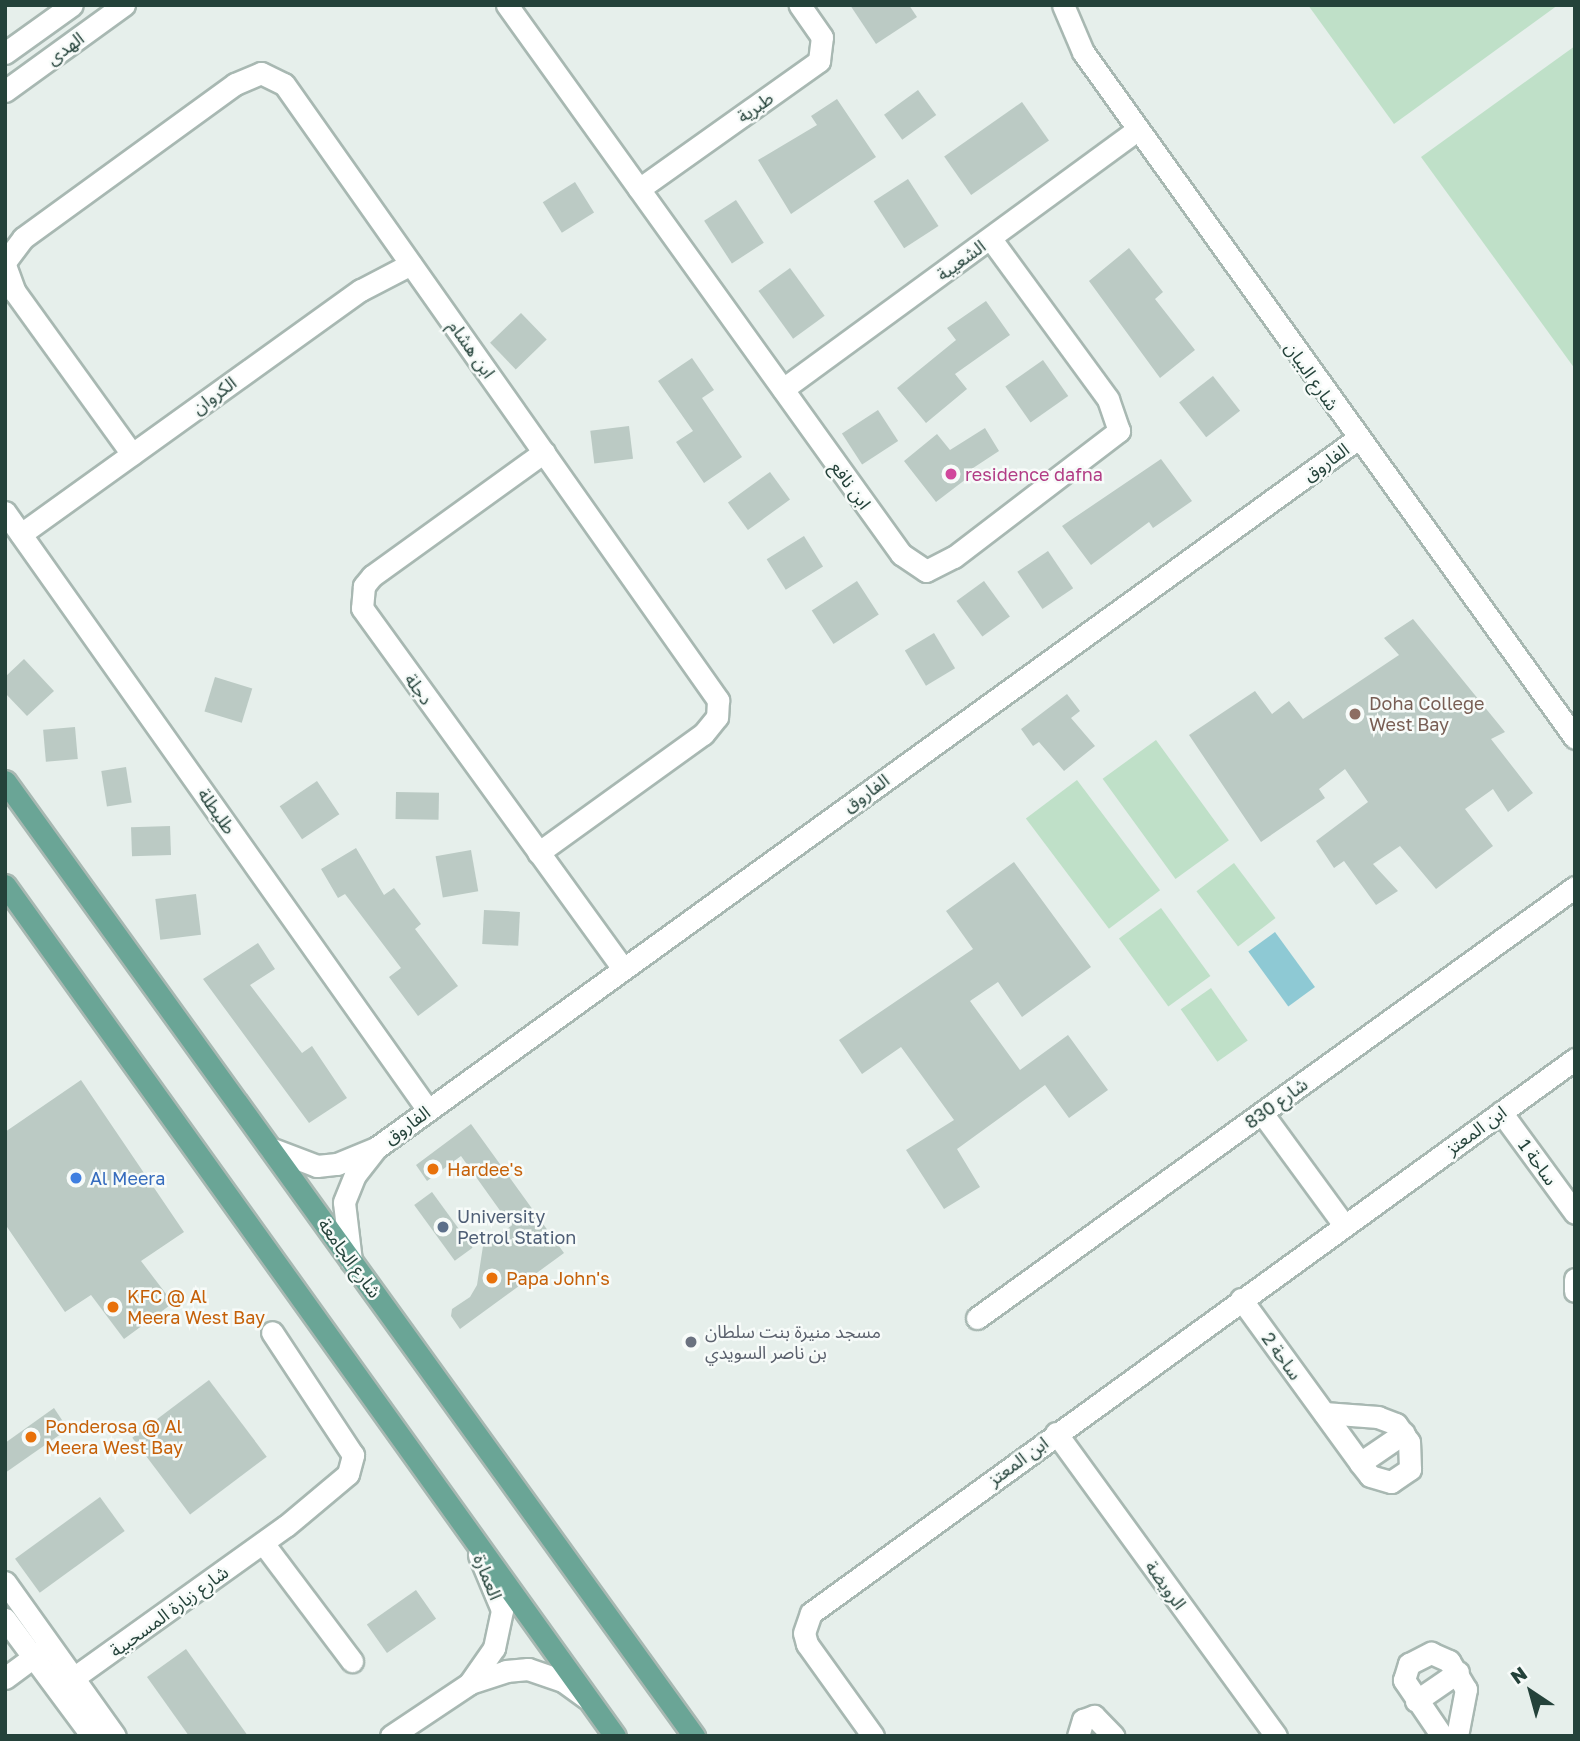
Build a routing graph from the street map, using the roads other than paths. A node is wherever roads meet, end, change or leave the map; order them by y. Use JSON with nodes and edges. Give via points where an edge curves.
{"nodes":[{"id":1,"x":72,"y":5,"type":"edge"},
{"id":2,"x":124,"y":5,"type":"edge"},
{"id":3,"x":507,"y":5,"type":"edge"},
{"id":4,"x":800,"y":5,"type":"edge"},
{"id":5,"x":1063,"y":5,"type":"edge"},
{"id":6,"x":5,"y":53,"type":"edge"},
{"id":7,"x":5,"y":91,"type":"edge"},
{"id":8,"x":1138,"y":129,"type":"junction"},
{"id":9,"x":639,"y":189,"type":"junction"},
{"id":10,"x":991,"y":239,"type":"junction"},
{"id":11,"x":5,"y":263,"type":"edge"},
{"id":12,"x":411,"y":264,"type":"junction"},
{"id":13,"x":783,"y":390,"type":"junction"},
{"id":14,"x":1357,"y":439,"type":"junction"},
{"id":15,"x":544,"y":452,"type":"junction"},
{"id":16,"x":132,"y":454,"type":"junction"},
{"id":17,"x":5,"y":512,"type":"edge"},
{"id":18,"x":21,"y":534,"type":"junction"},
{"id":19,"x":1575,"y":738,"type":"edge"},
{"id":20,"x":5,"y":781,"type":"edge"},
{"id":21,"x":538,"y":853,"type":"junction"},
{"id":22,"x":6,"y":886,"type":"edge"},
{"id":23,"x":1575,"y":887,"type":"edge"},
{"id":24,"x":623,"y":969,"type":"junction"},
{"id":25,"x":1575,"y":1059,"type":"edge"},
{"id":26,"x":428,"y":1110,"type":"junction"},
{"id":27,"x":1501,"y":1112,"type":"junction"},
{"id":28,"x":1262,"y":1113,"type":"junction"},
{"id":29,"x":270,"y":1148,"type":"junction"},
{"id":30,"x":376,"y":1148,"type":"junction"},
{"id":31,"x":1575,"y":1213,"type":"edge"},
{"id":32,"x":1344,"y":1225,"type":"junction"},
{"id":33,"x":351,"y":1261,"type":"junction"},
{"id":34,"x":1575,"y":1279,"type":"edge"},
{"id":35,"x":1575,"y":1291,"type":"edge"},
{"id":36,"x":1241,"y":1299,"type":"junction"},
{"id":37,"x":977,"y":1318,"type":"dead end"},
{"id":38,"x":272,"y":1332,"type":"dead end"},
{"id":39,"x":1324,"y":1413,"type":"junction"},
{"id":40,"x":1056,"y":1433,"type":"junction"},
{"id":41,"x":1404,"y":1433,"type":"junction"},
{"id":42,"x":1360,"y":1463,"type":"junction"},
{"id":43,"x":263,"y":1543,"type":"junction"},
{"id":44,"x":475,"y":1545,"type":"junction"},
{"id":45,"x":5,"y":1582,"type":"edge"},
{"id":46,"x":5,"y":1619,"type":"edge"},
{"id":47,"x":42,"y":1651,"type":"junction"},
{"id":48,"x":352,"y":1661,"type":"dead end"},
{"id":49,"x":1458,"y":1672,"type":"junction"},
{"id":50,"x":5,"y":1678,"type":"edge"},
{"id":51,"x":66,"y":1684,"type":"junction"},
{"id":52,"x":468,"y":1684,"type":"junction"},
{"id":53,"x":1416,"y":1702,"type":"junction"},
{"id":54,"x":610,"y":1729,"type":"edge"},
{"id":55,"x":92,"y":1736,"type":"edge"},
{"id":56,"x":115,"y":1736,"type":"edge"},
{"id":57,"x":391,"y":1736,"type":"edge"},
{"id":58,"x":694,"y":1736,"type":"edge"},
{"id":59,"x":873,"y":1736,"type":"edge"},
{"id":60,"x":1079,"y":1736,"type":"edge"},
{"id":61,"x":1113,"y":1736,"type":"edge"},
{"id":62,"x":1276,"y":1736,"type":"edge"},
{"id":63,"x":1442,"y":1736,"type":"edge"},
{"id":64,"x":1457,"y":1736,"type":"edge"}],
"edges":[{"from":1,"to":6,"type":"street","name":"الهدى"},
{"from":2,"to":7,"type":"street","name":"الهدى"},
{"from":3,"to":9,"type":"street","name":"ابن نافع"},
{"from":4,"to":9,"type":"street","name":"طبرية","via":[[822,37],[819,61]]},
{"from":5,"to":8,"type":"street","name":"شارع البيان","via":[[1083,52]]},
{"from":8,"to":10,"type":"street","name":"الشعيبة"},
{"from":8,"to":14,"type":"street","name":"شارع البيان"},
{"from":9,"to":13,"type":"street","name":"ابن نافع"},
{"from":10,"to":13,"type":"street","name":"الشعيبة"},
{"from":10,"to":13,"type":"street","name":"ابن نافع","via":[[1108,399],[1119,431],[965,548],[932,570],[911,564]]},
{"from":11,"to":12,"type":"street","name":"ابن هشام","via":[[23,239],[235,84],[261,73],[284,84]]},
{"from":11,"to":16,"type":"street","name":"ابن هشام","via":[[15,292]]},
{"from":12,"to":15,"type":"street","name":"ابن هشام"},
{"from":12,"to":16,"type":"street","name":"الكروان","via":[[361,290]]},
{"from":14,"to":19,"type":"street","name":"شارع البيان"},
{"from":14,"to":24,"type":"street","name":"الفاروق"},
{"from":15,"to":21,"type":"street","name":"ابن هشام","via":[[713,691],[719,709],[703,734]]},
{"from":15,"to":21,"type":"street","name":"دجلة","via":[[372,576],[361,596],[368,619]]},
{"from":16,"to":18,"type":"street","name":"الكروان"},
{"from":17,"to":18,"type":"street","name":"طليطلة"},
{"from":18,"to":26,"type":"street","name":"طليطلة"},
{"from":20,"to":29,"type":"main road","name":"شارع الجامعة"},
{"from":21,"to":24,"type":"street","name":"دجلة"},
{"from":22,"to":44,"type":"main road"},
{"from":23,"to":28,"type":"street","name":"شارع 830"},
{"from":24,"to":26,"type":"street","name":"الفاروق"},
{"from":25,"to":27,"type":"street","name":"ابن المعتز"},
{"from":26,"to":30,"type":"street","name":"الفاروق"},
{"from":27,"to":31,"type":"street","name":"ساحة 1"},
{"from":27,"to":32,"type":"street","name":"ابن المعتز"},
{"from":28,"to":32,"type":"street"},
{"from":28,"to":37,"type":"street","name":"شارع 830"},
{"from":29,"to":30,"type":"street","name":"الفاروق","via":[[317,1166],[337,1164]]},
{"from":29,"to":33,"type":"main road","name":"شارع الجامعة"},
{"from":30,"to":33,"type":"street","name":"الفاروق","via":[[355,1175],[344,1202]]},
{"from":32,"to":36,"type":"street","name":"ابن المعتز"},
{"from":33,"to":58,"type":"main road","name":"شارع الجامعة"},
{"from":34,"to":35,"type":"street"},
{"from":36,"to":39,"type":"street","name":"ساحة 2"},
{"from":36,"to":40,"type":"street","name":"ابن المعتز"},
{"from":38,"to":43,"type":"street","name":"شارع زبارة المسحبية","via":[[346,1444],[353,1464],[335,1487]]},
{"from":39,"to":41,"type":"street","via":[[1387,1419]]},
{"from":39,"to":42,"type":"street","name":"ساحة 2"},
{"from":40,"to":59,"type":"street","name":"ابن المعتز","via":[[811,1613],[804,1633],[807,1644]]},
{"from":40,"to":62,"type":"street","name":"الرويضة"},
{"from":41,"to":42,"type":"street"},
{"from":41,"to":42,"type":"street","name":"ساحة 2","via":[[1411,1462],[1401,1476],[1391,1482],[1377,1480]]},
{"from":43,"to":48,"type":"street"},
{"from":43,"to":51,"type":"street","name":"شارع زبارة المسحبية"},
{"from":44,"to":52,"type":"street","name":"العمارة","via":[[502,1611],[494,1648]]},
{"from":44,"to":54,"type":"main road"},
{"from":45,"to":47,"type":"street"},
{"from":46,"to":47,"type":"street"},
{"from":47,"to":50,"type":"street"},
{"from":47,"to":51,"type":"street"},
{"from":49,"to":53,"type":"street"},
{"from":49,"to":53,"type":"street","via":[[1440,1655],[1431,1653],[1409,1664],[1404,1680]]},
{"from":49,"to":64,"type":"street","via":[[1466,1696]]},
{"from":51,"to":55,"type":"street"},
{"from":51,"to":56,"type":"street"},
{"from":52,"to":54,"type":"street","name":"العمارة","via":[[506,1671],[539,1671],[575,1689]]},
{"from":52,"to":57,"type":"street","name":"العمارة"},
{"from":53,"to":63,"type":"street"},
{"from":60,"to":61,"type":"street","via":[[1080,1725],[1094,1716]]}]}
